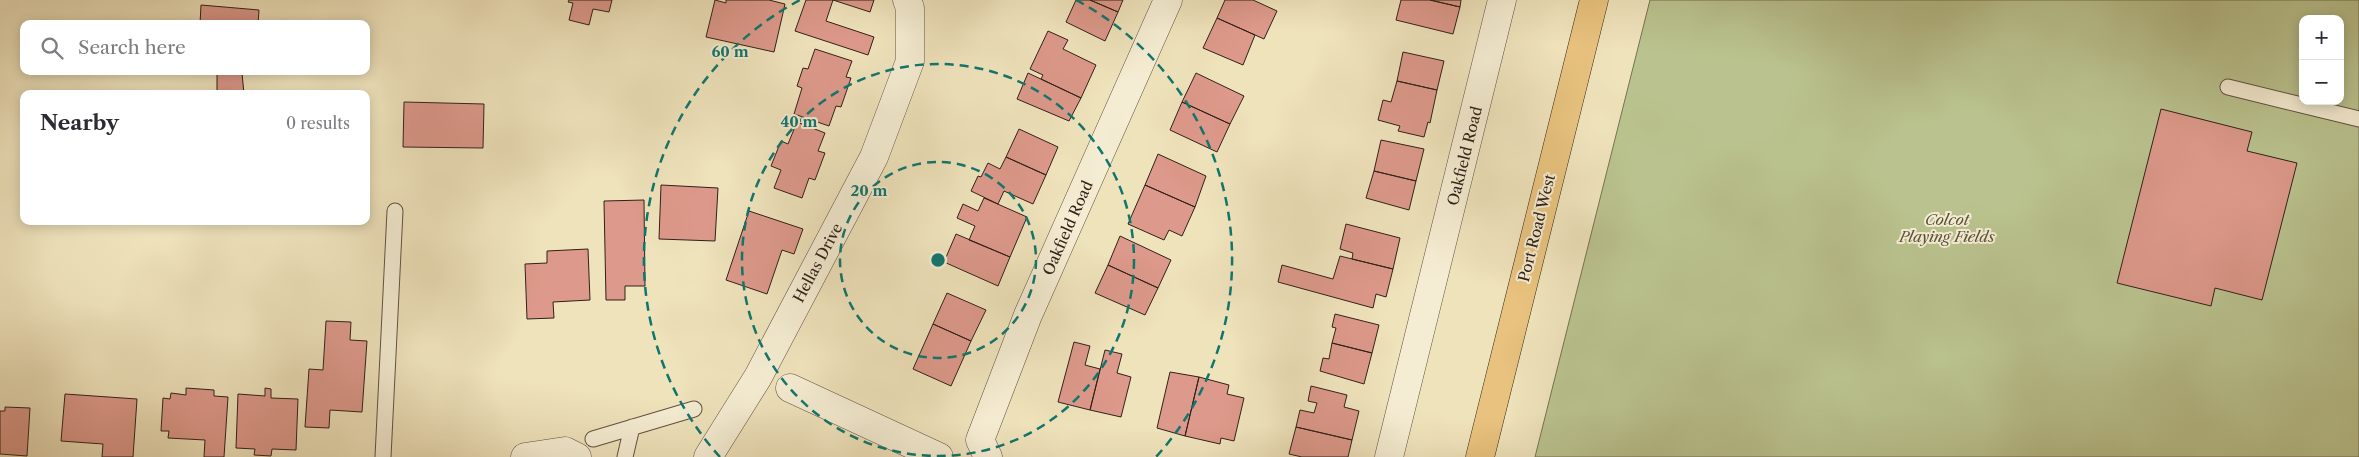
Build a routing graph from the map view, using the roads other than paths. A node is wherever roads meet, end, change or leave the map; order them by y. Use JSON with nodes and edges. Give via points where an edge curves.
{"nodes":[{"id":1,"x":907,"y":0,"type":"edge"},
{"id":2,"x":1168,"y":0,"type":"edge"},
{"id":3,"x":1502,"y":0,"type":"edge"},
{"id":4,"x":1594,"y":0,"type":"edge"},
{"id":5,"x":2228,"y":87,"type":"dead end"},
{"id":6,"x":2359,"y":119,"type":"edge"},
{"id":7,"x":395,"y":211,"type":"dead end"},
{"id":8,"x":790,"y":388,"type":"dead end"},
{"id":9,"x":694,"y":409,"type":"dead end"},
{"id":10,"x":632,"y":427,"type":"junction"},
{"id":11,"x":585,"y":448,"type":"edge"},
{"id":12,"x":383,"y":457,"type":"edge"},
{"id":13,"x":525,"y":457,"type":"edge"},
{"id":14,"x":625,"y":457,"type":"edge"},
{"id":15,"x":708,"y":457,"type":"edge"},
{"id":16,"x":939,"y":457,"type":"edge"},
{"id":17,"x":988,"y":457,"type":"edge"},
{"id":18,"x":1389,"y":457,"type":"edge"},
{"id":19,"x":1480,"y":457,"type":"edge"}],
"edges":[{"from":1,"to":15,"type":"street","name":"Hellas Drive","via":[[910,8],[910,61],[874,157],[758,377]]},
{"from":2,"to":17,"type":"street","name":"Oakfield Road","via":[[1028,315],[980,440]]},
{"from":3,"to":18,"type":"street","name":"Oakfield Road"},
{"from":4,"to":19,"type":"main road","name":"Port Road West"},
{"from":5,"to":6,"type":"lane"},
{"from":7,"to":12,"type":"lane"},
{"from":8,"to":16,"type":"street"},
{"from":9,"to":10,"type":"lane"},
{"from":10,"to":11,"type":"lane"},
{"from":10,"to":14,"type":"lane"},
{"from":11,"to":13,"type":"street"}]}
